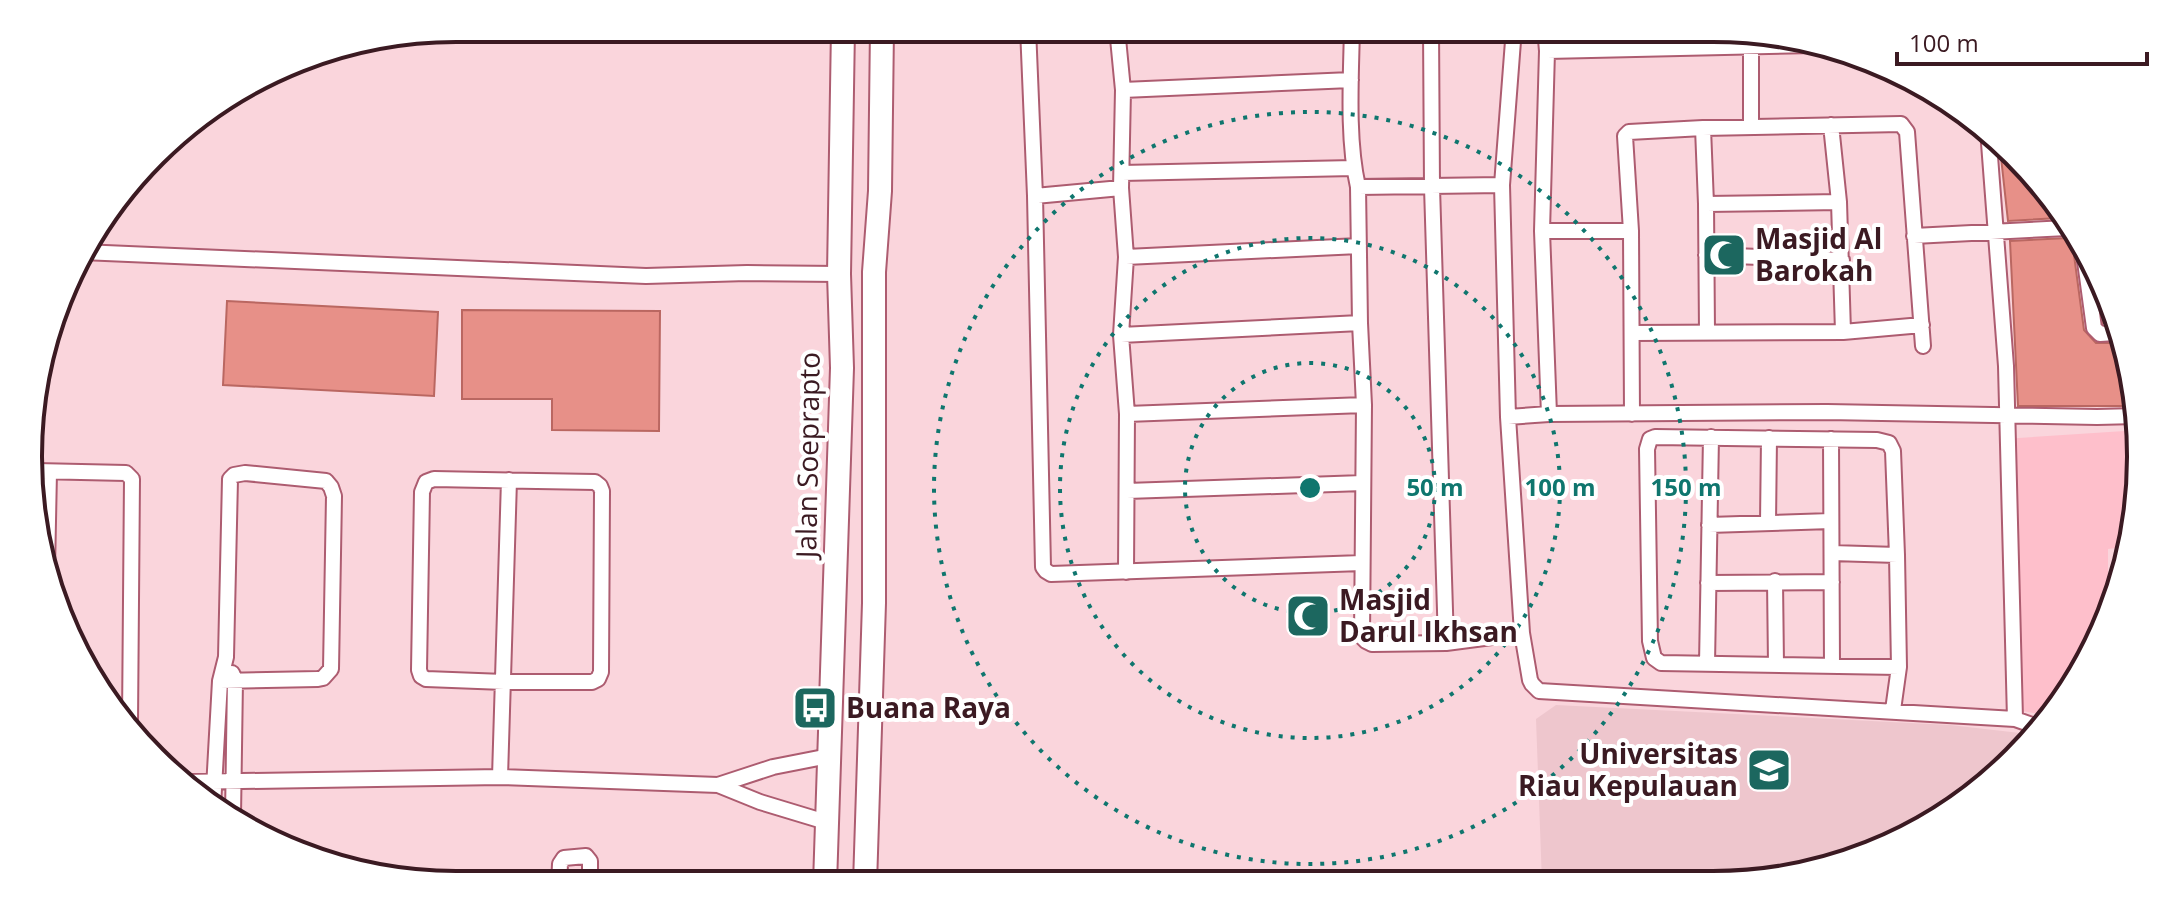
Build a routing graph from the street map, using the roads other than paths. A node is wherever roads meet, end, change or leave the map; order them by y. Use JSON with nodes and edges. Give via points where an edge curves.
{"nodes":[{"id":1,"x":843,"y":42,"type":"edge"},
{"id":2,"x":882,"y":42,"type":"edge"},
{"id":3,"x":1029,"y":42,"type":"edge"},
{"id":4,"x":1118,"y":42,"type":"edge"},
{"id":5,"x":1352,"y":42,"type":"edge"},
{"id":6,"x":1431,"y":42,"type":"edge"},
{"id":7,"x":1513,"y":42,"type":"edge"},
{"id":8,"x":1546,"y":42,"type":"edge"},
{"id":9,"x":1751,"y":46,"type":"junction"},
{"id":10,"x":1765,"y":46,"type":"edge"},
{"id":11,"x":1547,"y":51,"type":"junction"},
{"id":12,"x":1351,"y":80,"type":"junction"},
{"id":13,"x":1123,"y":90,"type":"junction"},
{"id":14,"x":1831,"y":125,"type":"junction"},
{"id":15,"x":1751,"y":127,"type":"junction"},
{"id":16,"x":1703,"y":128,"type":"junction"},
{"id":17,"x":1989,"y":148,"type":"edge"},
{"id":18,"x":1354,"y":168,"type":"junction"},
{"id":19,"x":1122,"y":173,"type":"junction"},
{"id":20,"x":1502,"y":185,"type":"junction"},
{"id":21,"x":1358,"y":187,"type":"junction"},
{"id":22,"x":1432,"y":187,"type":"junction"},
{"id":23,"x":1121,"y":188,"type":"junction"},
{"id":24,"x":1035,"y":196,"type":"junction"},
{"id":25,"x":1839,"y":202,"type":"junction"},
{"id":26,"x":1706,"y":204,"type":"junction"},
{"id":27,"x":2059,"y":228,"type":"edge"},
{"id":28,"x":1542,"y":231,"type":"junction"},
{"id":29,"x":1631,"y":231,"type":"junction"},
{"id":30,"x":1996,"y":232,"type":"junction"},
{"id":31,"x":1914,"y":236,"type":"junction"},
{"id":32,"x":1359,"y":246,"type":"junction"},
{"id":33,"x":96,"y":253,"type":"edge"},
{"id":34,"x":1706,"y":255,"type":"junction"},
{"id":35,"x":1126,"y":257,"type":"junction"},
{"id":36,"x":1842,"y":260,"type":"junction"},
{"id":37,"x":839,"y":274,"type":"junction"},
{"id":38,"x":2089,"y":285,"type":"edge"},
{"id":39,"x":1360,"y":323,"type":"junction"},
{"id":40,"x":1922,"y":325,"type":"junction"},
{"id":41,"x":1843,"y":332,"type":"junction"},
{"id":42,"x":1632,"y":333,"type":"junction"},
{"id":43,"x":1707,"y":333,"type":"junction"},
{"id":44,"x":2108,"y":333,"type":"edge"},
{"id":45,"x":1121,"y":335,"type":"junction"},
{"id":46,"x":1923,"y":346,"type":"dead end"},
{"id":47,"x":874,"y":367,"type":"junction"},
{"id":48,"x":842,"y":368,"type":"junction"},
{"id":49,"x":1364,"y":405,"type":"junction"},
{"id":50,"x":1127,"y":414,"type":"junction"},
{"id":51,"x":1549,"y":414,"type":"junction"},
{"id":52,"x":1632,"y":414,"type":"junction"},
{"id":53,"x":2008,"y":415,"type":"junction"},
{"id":54,"x":2125,"y":416,"type":"edge"},
{"id":55,"x":1508,"y":417,"type":"junction"},
{"id":56,"x":1711,"y":437,"type":"junction"},
{"id":57,"x":1769,"y":438,"type":"junction"},
{"id":58,"x":1831,"y":439,"type":"junction"},
{"id":59,"x":43,"y":471,"type":"edge"},
{"id":60,"x":509,"y":480,"type":"junction"},
{"id":61,"x":1363,"y":483,"type":"junction"},
{"id":62,"x":44,"y":491,"type":"edge"},
{"id":63,"x":1127,"y":491,"type":"junction"},
{"id":64,"x":1831,"y":521,"type":"junction"},
{"id":65,"x":1768,"y":523,"type":"junction"},
{"id":66,"x":1709,"y":525,"type":"junction"},
{"id":67,"x":1832,"y":553,"type":"junction"},
{"id":68,"x":1897,"y":555,"type":"junction"},
{"id":69,"x":1362,"y":563,"type":"junction"},
{"id":70,"x":1126,"y":572,"type":"junction"},
{"id":71,"x":1775,"y":581,"type":"junction"},
{"id":72,"x":1832,"y":582,"type":"junction"},
{"id":73,"x":1708,"y":583,"type":"junction"},
{"id":74,"x":1522,"y":633,"type":"junction"},
{"id":75,"x":1446,"y":643,"type":"junction"},
{"id":76,"x":1707,"y":664,"type":"junction"},
{"id":77,"x":1776,"y":665,"type":"junction"},
{"id":78,"x":1832,"y":666,"type":"junction"},
{"id":79,"x":1899,"y":667,"type":"junction"},
{"id":80,"x":228,"y":681,"type":"junction"},
{"id":81,"x":504,"y":682,"type":"junction"},
{"id":82,"x":1893,"y":710,"type":"junction"},
{"id":83,"x":130,"y":712,"type":"edge"},
{"id":84,"x":2015,"y":719,"type":"junction"},
{"id":85,"x":2029,"y":724,"type":"edge"},
{"id":86,"x":829,"y":756,"type":"junction"},
{"id":87,"x":500,"y":777,"type":"junction"},
{"id":88,"x":200,"y":782,"type":"edge"},
{"id":89,"x":214,"y":782,"type":"junction"},
{"id":90,"x":234,"y":782,"type":"junction"},
{"id":91,"x":718,"y":785,"type":"junction"},
{"id":92,"x":214,"y":792,"type":"edge"},
{"id":93,"x":233,"y":805,"type":"edge"},
{"id":94,"x":826,"y":822,"type":"junction"},
{"id":95,"x":560,"y":871,"type":"edge"},
{"id":96,"x":590,"y":871,"type":"edge"},
{"id":97,"x":825,"y":871,"type":"edge"},
{"id":98,"x":865,"y":871,"type":"edge"}],
"edges":[{"from":1,"to":37,"type":"highway","name":"Jalan Soeprapto"},
{"from":2,"to":47,"type":"highway"},
{"from":3,"to":24,"type":"street"},
{"from":4,"to":13,"type":"street"},
{"from":5,"to":12,"type":"street"},
{"from":6,"to":22,"type":"street"},
{"from":7,"to":20,"type":"street"},
{"from":8,"to":11,"type":"street"},
{"from":9,"to":10,"type":"street"},
{"from":9,"to":11,"type":"street"},
{"from":9,"to":15,"type":"street"},
{"from":11,"to":28,"type":"street"},
{"from":12,"to":13,"type":"street"},
{"from":12,"to":18,"type":"street"},
{"from":13,"to":19,"type":"street"},
{"from":14,"to":15,"type":"street"},
{"from":14,"to":25,"type":"street"},
{"from":14,"to":31,"type":"street","via":[[1901,124],[1907,132]]},
{"from":15,"to":16,"type":"street"},
{"from":16,"to":26,"type":"street"},
{"from":16,"to":29,"type":"street","via":[[1625,136]]},
{"from":17,"to":30,"type":"street"},
{"from":18,"to":19,"type":"street"},
{"from":18,"to":21,"type":"street"},
{"from":19,"to":23,"type":"street"},
{"from":20,"to":22,"type":"street"},
{"from":20,"to":55,"type":"street"},
{"from":21,"to":22,"type":"street"},
{"from":21,"to":32,"type":"street"},
{"from":22,"to":75,"type":"street"},
{"from":23,"to":24,"type":"street"},
{"from":23,"to":35,"type":"street"},
{"from":24,"to":70,"type":"street","via":[[1043,567],[1051,574]]},
{"from":25,"to":26,"type":"street"},
{"from":25,"to":36,"type":"street"},
{"from":26,"to":34,"type":"street"},
{"from":27,"to":30,"type":"street"},
{"from":28,"to":29,"type":"street"},
{"from":28,"to":51,"type":"street"},
{"from":29,"to":42,"type":"street"},
{"from":30,"to":31,"type":"street"},
{"from":30,"to":53,"type":"street"},
{"from":31,"to":40,"type":"street"},
{"from":32,"to":35,"type":"street"},
{"from":32,"to":39,"type":"street"},
{"from":33,"to":37,"type":"street","via":[[646,276]]},
{"from":34,"to":36,"type":"street"},
{"from":34,"to":43,"type":"street"},
{"from":35,"to":45,"type":"street"},
{"from":36,"to":41,"type":"street"},
{"from":37,"to":48,"type":"highway","name":"Jalan Soeprapto"},
{"from":38,"to":44,"type":"street","via":[[2095,331]]},
{"from":39,"to":45,"type":"street"},
{"from":39,"to":49,"type":"street"},
{"from":40,"to":41,"type":"street"},
{"from":40,"to":46,"type":"street"},
{"from":41,"to":43,"type":"street"},
{"from":42,"to":43,"type":"street"},
{"from":42,"to":52,"type":"street"},
{"from":45,"to":50,"type":"street"},
{"from":47,"to":48,"type":"highway"},
{"from":47,"to":98,"type":"highway","via":[[874,603]]},
{"from":48,"to":86,"type":"highway","name":"Jalan Soeprapto"},
{"from":49,"to":50,"type":"street"},
{"from":49,"to":61,"type":"street"},
{"from":50,"to":63,"type":"street"},
{"from":51,"to":52,"type":"street"},
{"from":51,"to":55,"type":"street"},
{"from":52,"to":53,"type":"street"},
{"from":53,"to":54,"type":"street"},
{"from":53,"to":84,"type":"street"},
{"from":55,"to":74,"type":"street"},
{"from":56,"to":57,"type":"street"},
{"from":56,"to":66,"type":"street"},
{"from":56,"to":76,"type":"street","via":[[1655,437],[1647,449],[1651,653],[1661,663]]},
{"from":57,"to":58,"type":"street"},
{"from":57,"to":65,"type":"street"},
{"from":58,"to":64,"type":"street"},
{"from":58,"to":68,"type":"street","via":[[1885,441],[1891,446]]},
{"from":59,"to":62,"type":"street"},
{"from":59,"to":83,"type":"street","via":[[126,473],[132,479]]},
{"from":60,"to":81,"type":"street"},
{"from":60,"to":81,"type":"street","via":[[434,479],[422,492],[419,674],[426,679]]},
{"from":60,"to":81,"type":"street","via":[[595,482],[602,488],[601,672],[592,682]]},
{"from":61,"to":63,"type":"street"},
{"from":61,"to":69,"type":"street"},
{"from":63,"to":70,"type":"street"},
{"from":64,"to":65,"type":"street"},
{"from":64,"to":67,"type":"street"},
{"from":65,"to":66,"type":"street"},
{"from":66,"to":73,"type":"street"},
{"from":67,"to":68,"type":"street"},
{"from":67,"to":72,"type":"street"},
{"from":68,"to":79,"type":"street"},
{"from":69,"to":70,"type":"street"},
{"from":69,"to":75,"type":"street","via":[[1363,639],[1372,644]]},
{"from":71,"to":72,"type":"street"},
{"from":71,"to":73,"type":"street"},
{"from":71,"to":77,"type":"street"},
{"from":72,"to":78,"type":"street"},
{"from":73,"to":76,"type":"street"},
{"from":74,"to":75,"type":"street"},
{"from":74,"to":82,"type":"street","via":[[1530,680],[1539,691]]},
{"from":76,"to":77,"type":"street"},
{"from":77,"to":78,"type":"street"},
{"from":78,"to":79,"type":"street"},
{"from":79,"to":82,"type":"street"},
{"from":80,"to":80,"type":"street","via":[[230,479],[245,473],[326,481],[334,496],[331,669],[318,679]]},
{"from":80,"to":89,"type":"street"},
{"from":80,"to":90,"type":"street"},
{"from":81,"to":87,"type":"street"},
{"from":82,"to":84,"type":"street"},
{"from":84,"to":85,"type":"street"},
{"from":86,"to":91,"type":"street"},
{"from":86,"to":94,"type":"highway","name":"Jalan Soeprapto"},
{"from":87,"to":90,"type":"street"},
{"from":87,"to":91,"type":"street"},
{"from":88,"to":89,"type":"street"},
{"from":89,"to":90,"type":"street"},
{"from":89,"to":92,"type":"street"},
{"from":90,"to":93,"type":"street"},
{"from":91,"to":94,"type":"street"},
{"from":94,"to":97,"type":"highway","name":"Jalan Soeprapto"},
{"from":95,"to":96,"type":"street","via":[[567,856],[586,856]]}]}
